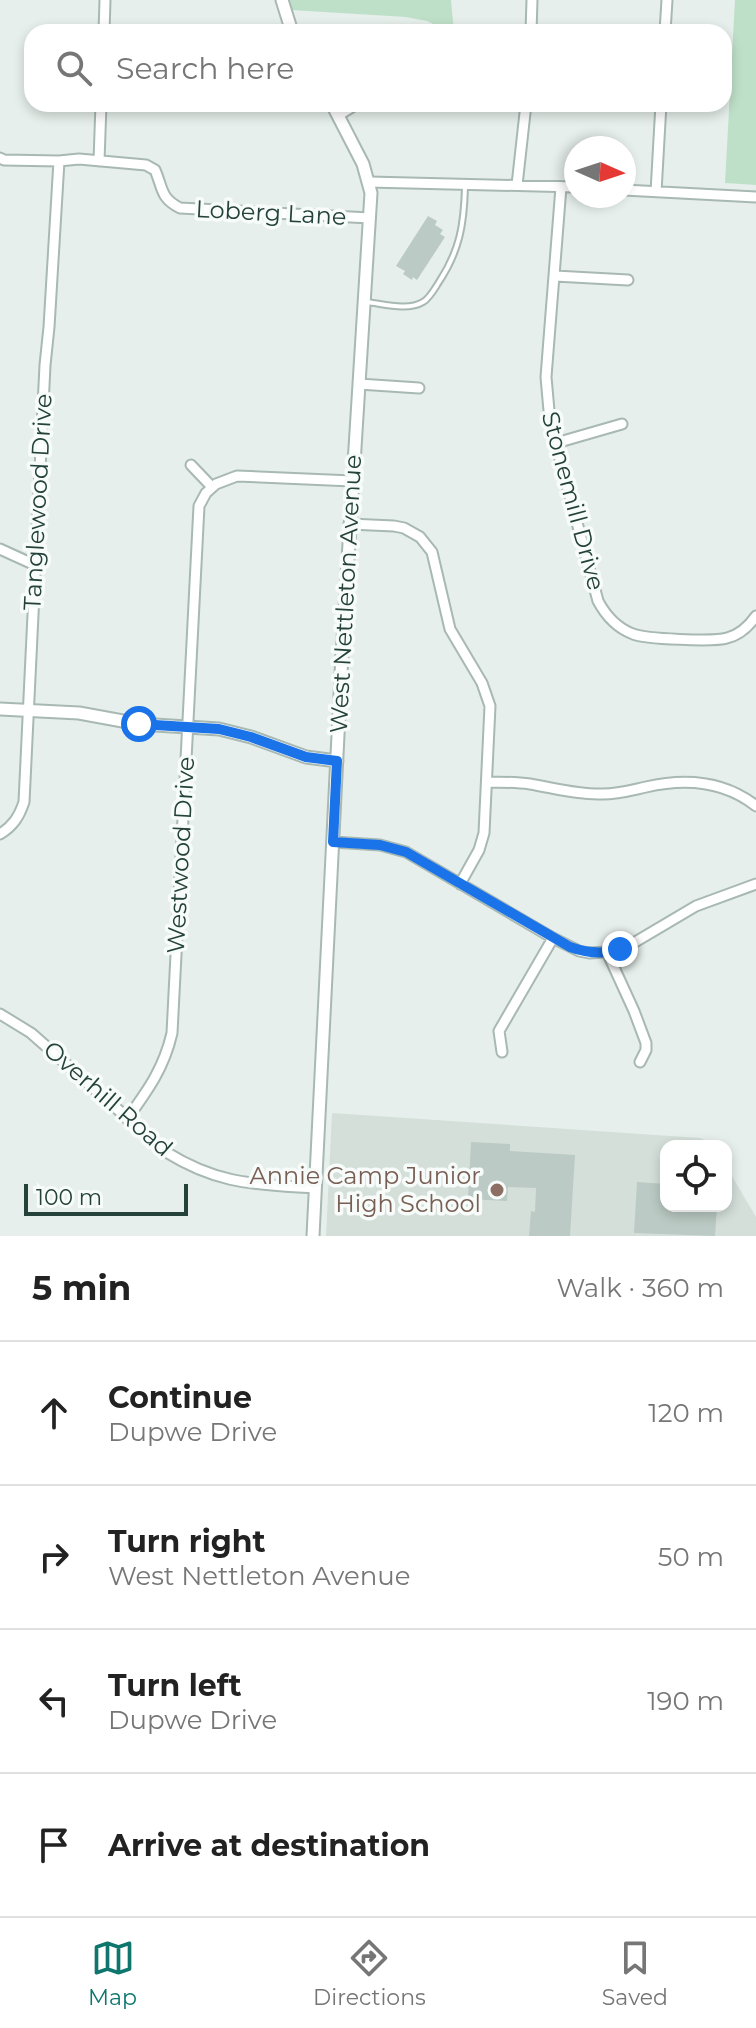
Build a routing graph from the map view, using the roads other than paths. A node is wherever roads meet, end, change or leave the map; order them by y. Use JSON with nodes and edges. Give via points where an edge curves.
{"nodes":[{"id":1,"x":105,"y":0,"type":"edge"},
{"id":2,"x":282,"y":0,"type":"edge"},
{"id":3,"x":532,"y":0,"type":"edge"},
{"id":4,"x":667,"y":0,"type":"edge"},
{"id":5,"x":104,"y":24,"type":"edge"},
{"id":6,"x":290,"y":24,"type":"edge"},
{"id":7,"x":531,"y":24,"type":"edge"},
{"id":8,"x":666,"y":24,"type":"edge"},
{"id":9,"x":101,"y":112,"type":"edge"},
{"id":10,"x":337,"y":112,"type":"edge"},
{"id":11,"x":344,"y":112,"type":"edge"},
{"id":12,"x":525,"y":112,"type":"edge"},
{"id":13,"x":661,"y":112,"type":"edge"},
{"id":14,"x":339,"y":115,"type":"junction"},
{"id":15,"x":1,"y":160,"type":"edge"},
{"id":16,"x":59,"y":161,"type":"junction"},
{"id":17,"x":99,"y":161,"type":"junction"},
{"id":18,"x":369,"y":182,"type":"junction"},
{"id":19,"x":465,"y":184,"type":"junction"},
{"id":20,"x":517,"y":185,"type":"junction"},
{"id":21,"x":561,"y":187,"type":"joint"},
{"id":22,"x":636,"y":191,"type":"edge"},
{"id":23,"x":656,"y":192,"type":"junction"},
{"id":24,"x":756,"y":197,"type":"edge"},
{"id":25,"x":370,"y":218,"type":"junction"},
{"id":26,"x":555,"y":276,"type":"junction"},
{"id":27,"x":628,"y":280,"type":"dead end"},
{"id":28,"x":365,"y":302,"type":"junction"},
{"id":29,"x":359,"y":384,"type":"junction"},
{"id":30,"x":419,"y":388,"type":"dead end"},
{"id":31,"x":622,"y":424,"type":"dead end"},
{"id":32,"x":556,"y":443,"type":"junction"},
{"id":33,"x":191,"y":465,"type":"dead end"},
{"id":34,"x":352,"y":481,"type":"junction"},
{"id":35,"x":212,"y":487,"type":"junction"},
{"id":36,"x":349,"y":524,"type":"junction"},
{"id":37,"x":0,"y":549,"type":"edge"},
{"id":38,"x":35,"y":565,"type":"junction"},
{"id":39,"x":756,"y":616,"type":"edge"},
{"id":40,"x":0,"y":709,"type":"edge"},
{"id":41,"x":27,"y":710,"type":"junction"},
{"id":42,"x":187,"y":726,"type":"junction"},
{"id":43,"x":337,"y":761,"type":"junction"},
{"id":44,"x":487,"y":782,"type":"junction"},
{"id":45,"x":756,"y":806,"type":"edge"},
{"id":46,"x":0,"y":834,"type":"edge"},
{"id":47,"x":333,"y":842,"type":"junction"},
{"id":48,"x":460,"y":884,"type":"junction"},
{"id":49,"x":756,"y":884,"type":"edge"},
{"id":50,"x":553,"y":938,"type":"junction"},
{"id":51,"x":607,"y":952,"type":"junction"},
{"id":52,"x":0,"y":1014,"type":"edge"},
{"id":53,"x":502,"y":1052,"type":"dead end"},
{"id":54,"x":640,"y":1062,"type":"dead end"},
{"id":55,"x":127,"y":1119,"type":"junction"},
{"id":56,"x":315,"y":1188,"type":"junction"},
{"id":57,"x":313,"y":1236,"type":"edge"}],
"edges":[{"from":1,"to":5,"type":"street"},
{"from":2,"to":6,"type":"street"},
{"from":3,"to":7,"type":"street"},
{"from":4,"to":8,"type":"street"},
{"from":9,"to":17,"type":"street"},
{"from":10,"to":14,"type":"street","name":"West Nettleton Avenue"},
{"from":11,"to":14,"type":"street"},
{"from":12,"to":20,"type":"street"},
{"from":13,"to":23,"type":"street"},
{"from":14,"to":18,"type":"street","name":"West Nettleton Avenue"},
{"from":15,"to":16,"type":"street","name":"Loberg Lane"},
{"from":16,"to":17,"type":"street","name":"Loberg Lane"},
{"from":16,"to":38,"type":"street","name":"Tanglewood Drive"},
{"from":17,"to":25,"type":"street","name":"Loberg Lane","via":[[152,167],[162,193],[180,208]]},
{"from":18,"to":19,"type":"street","name":"Loberg Lane"},
{"from":18,"to":25,"type":"street","name":"West Nettleton Avenue"},
{"from":19,"to":20,"type":"street","name":"Loberg Lane"},
{"from":19,"to":28,"type":"lane","via":[[462,232],[434,290],[408,306]]},
{"from":20,"to":21,"type":"street","name":"Loberg Lane"},
{"from":21,"to":26,"type":"street","name":"Stonemill Drive"},
{"from":22,"to":23,"type":"street"},
{"from":23,"to":24,"type":"street"},
{"from":25,"to":28,"type":"street","name":"West Nettleton Avenue"},
{"from":26,"to":27,"type":"street"},
{"from":26,"to":32,"type":"street","name":"Stonemill Drive","via":[[546,377]]},
{"from":28,"to":29,"type":"street","name":"West Nettleton Avenue"},
{"from":29,"to":30,"type":"street"},
{"from":29,"to":34,"type":"street","name":"West Nettleton Avenue"},
{"from":31,"to":32,"type":"street"},
{"from":32,"to":39,"type":"street","name":"Stonemill Drive","via":[[598,601],[611,619],[639,637],[721,640],[739,633]]},
{"from":33,"to":35,"type":"street"},
{"from":34,"to":35,"type":"street","via":[[245,475]]},
{"from":34,"to":36,"type":"street","name":"West Nettleton Avenue"},
{"from":35,"to":42,"type":"street","name":"Westwood Drive","via":[[197,519]]},
{"from":36,"to":43,"type":"street","name":"West Nettleton Avenue"},
{"from":36,"to":44,"type":"street","via":[[404,528],[432,552],[450,629],[488,697]]},
{"from":37,"to":38,"type":"street"},
{"from":38,"to":41,"type":"street","name":"Tanglewood Drive"},
{"from":40,"to":41,"type":"street"},
{"from":41,"to":42,"type":"street"},
{"from":41,"to":46,"type":"street","name":"Tanglewood Drive","via":[[24,802],[19,816]]},
{"from":42,"to":43,"type":"street","via":[[219,729],[306,757]]},
{"from":42,"to":55,"type":"street","name":"Westwood Drive","via":[[172,1033],[160,1070]]},
{"from":43,"to":47,"type":"street","name":"West Nettleton Avenue"},
{"from":44,"to":45,"type":"street","via":[[605,795],[698,781],[734,792]]},
{"from":44,"to":48,"type":"street","via":[[484,833]]},
{"from":47,"to":48,"type":"street","via":[[406,852]]},
{"from":47,"to":56,"type":"street","name":"West Nettleton Avenue"},
{"from":48,"to":50,"type":"street"},
{"from":49,"to":51,"type":"street","via":[[696,906],[625,948]]},
{"from":50,"to":51,"type":"street","via":[[579,951]]},
{"from":50,"to":53,"type":"street","via":[[499,1031]]},
{"from":51,"to":54,"type":"street","via":[[646,1043]]},
{"from":52,"to":55,"type":"street","name":"Overhill Road","via":[[31,1033]]},
{"from":55,"to":56,"type":"street","name":"Overhill Road","via":[[186,1165],[218,1178]]},
{"from":56,"to":57,"type":"street","name":"West Nettleton Avenue"}]}
